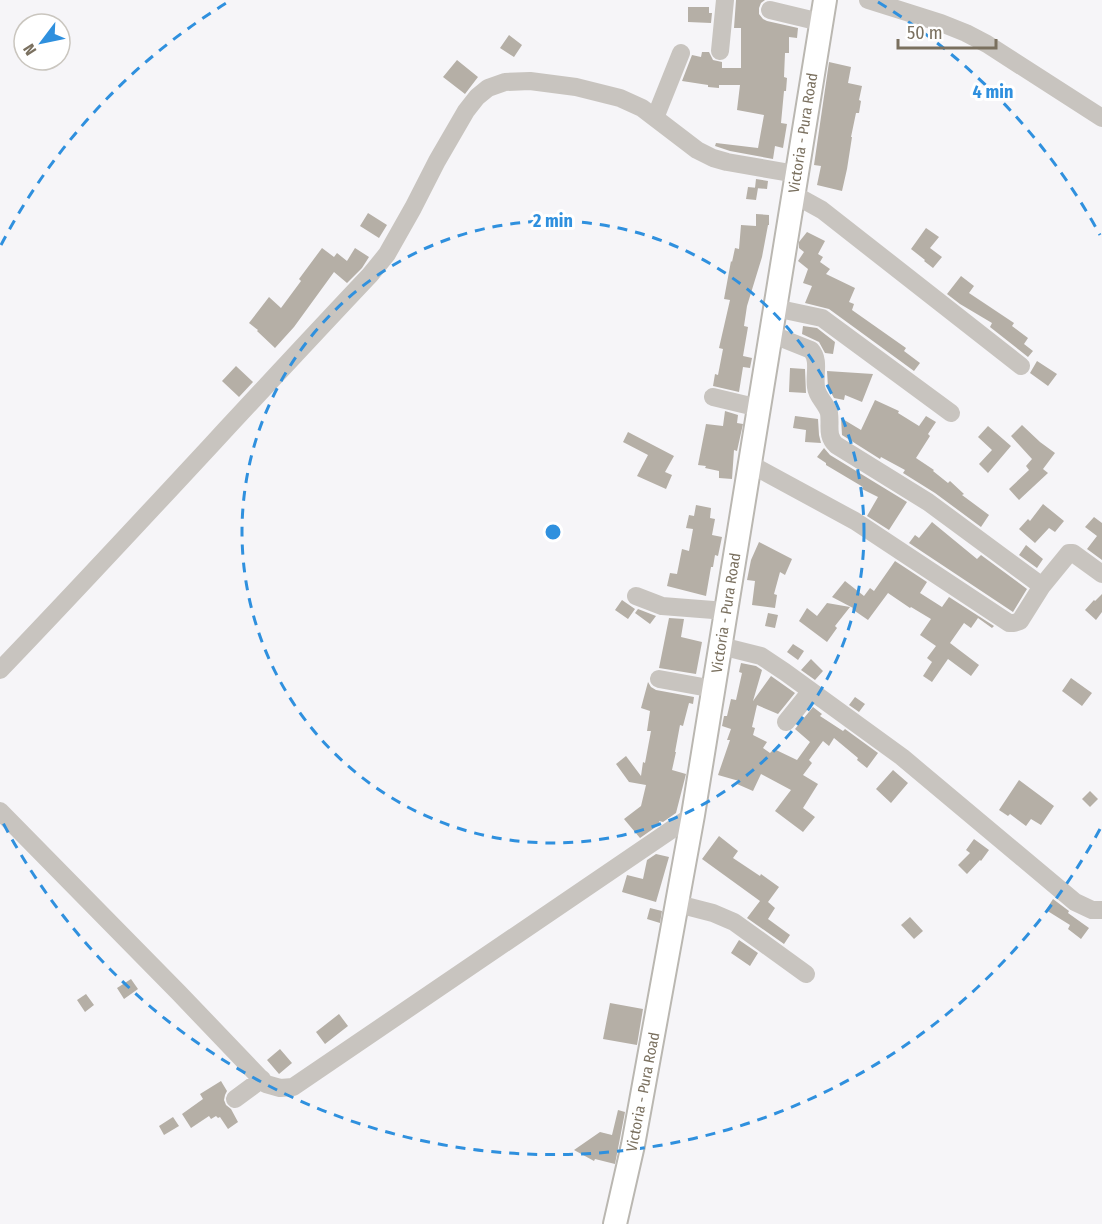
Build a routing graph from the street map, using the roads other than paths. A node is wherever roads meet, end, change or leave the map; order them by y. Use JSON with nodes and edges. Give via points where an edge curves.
{"nodes":[{"id":1,"x":725,"y":0,"type":"edge"},
{"id":2,"x":868,"y":0,"type":"edge"},
{"id":3,"x":770,"y":10,"type":"dead end"},
{"id":4,"x":823,"y":11,"type":"edge"},
{"id":5,"x":720,"y":51,"type":"dead end"},
{"id":6,"x":681,"y":53,"type":"dead end"},
{"id":7,"x":655,"y":118,"type":"junction"},
{"id":8,"x":1102,"y":118,"type":"edge"},
{"id":9,"x":795,"y":184,"type":"junction"},
{"id":10,"x":775,"y":308,"type":"junction"},
{"id":11,"x":771,"y":334,"type":"junction"},
{"id":12,"x":1021,"y":366,"type":"dead end"},
{"id":13,"x":713,"y":397,"type":"dead end"},
{"id":14,"x":759,"y":408,"type":"junction"},
{"id":15,"x":951,"y":413,"type":"dead end"},
{"id":16,"x":750,"y":464,"type":"junction"},
{"id":17,"x":1102,"y":574,"type":"edge"},
{"id":18,"x":1042,"y":586,"type":"junction"},
{"id":19,"x":636,"y":596,"type":"dead end"},
{"id":20,"x":726,"y":611,"type":"junction"},
{"id":21,"x":721,"y":646,"type":"junction"},
{"id":22,"x":0,"y":670,"type":"edge"},
{"id":23,"x":659,"y":679,"type":"dead end"},
{"id":24,"x":714,"y":689,"type":"junction"},
{"id":25,"x":811,"y":691,"type":"junction"},
{"id":26,"x":786,"y":722,"type":"dead end"},
{"id":27,"x":0,"y":811,"type":"edge"},
{"id":28,"x":693,"y":815,"type":"junction"},
{"id":29,"x":678,"y":904,"type":"junction"},
{"id":30,"x":1102,"y":910,"type":"edge"},
{"id":31,"x":806,"y":974,"type":"dead end"},
{"id":32,"x":262,"y":1080,"type":"junction"},
{"id":33,"x":235,"y":1099,"type":"dead end"},
{"id":34,"x":615,"y":1224,"type":"edge"}],
"edges":[{"from":1,"to":5,"type":"street"},
{"from":2,"to":8,"type":"street","via":[[966,33]]},
{"from":3,"to":4,"type":"street"},
{"from":4,"to":9,"type":"main road","name":"Victoria - Pura Road"},
{"from":6,"to":7,"type":"street"},
{"from":7,"to":9,"type":"street","via":[[713,158]]},
{"from":7,"to":22,"type":"street","via":[[620,98],[530,81],[505,82],[477,97],[437,160],[387,254],[370,275]]},
{"from":9,"to":10,"type":"main road","name":"Victoria - Pura Road"},
{"from":9,"to":12,"type":"street","via":[[822,210]]},
{"from":10,"to":11,"type":"main road","name":"Victoria - Pura Road"},
{"from":10,"to":15,"type":"street","via":[[822,318]]},
{"from":11,"to":14,"type":"main road","name":"Victoria - Pura Road"},
{"from":11,"to":18,"type":"street","via":[[814,353],[815,386],[829,414],[829,435],[836,445],[928,502]]},
{"from":13,"to":14,"type":"street"},
{"from":14,"to":16,"type":"main road","name":"Victoria - Pura Road"},
{"from":16,"to":18,"type":"street","via":[[855,521],[1009,623],[1020,621]]},
{"from":16,"to":20,"type":"main road","name":"Victoria - Pura Road"},
{"from":17,"to":18,"type":"street","via":[[1069,553]]},
{"from":19,"to":20,"type":"street","via":[[662,606]]},
{"from":20,"to":21,"type":"main road","name":"Victoria - Pura Road"},
{"from":21,"to":24,"type":"main road","name":"Victoria - Pura Road"},
{"from":21,"to":25,"type":"street","via":[[761,656]]},
{"from":23,"to":24,"type":"street"},
{"from":24,"to":28,"type":"main road","name":"Victoria - Pura Road"},
{"from":25,"to":26,"type":"street"},
{"from":25,"to":30,"type":"street","via":[[902,758],[1075,902]]},
{"from":27,"to":32,"type":"street"},
{"from":28,"to":29,"type":"main road","name":"Victoria - Pura Road"},
{"from":28,"to":32,"type":"street","via":[[293,1087],[280,1088]]},
{"from":29,"to":31,"type":"street","via":[[734,922]]},
{"from":29,"to":34,"type":"main road","name":"Victoria - Pura Road"},
{"from":32,"to":33,"type":"street"}]}
